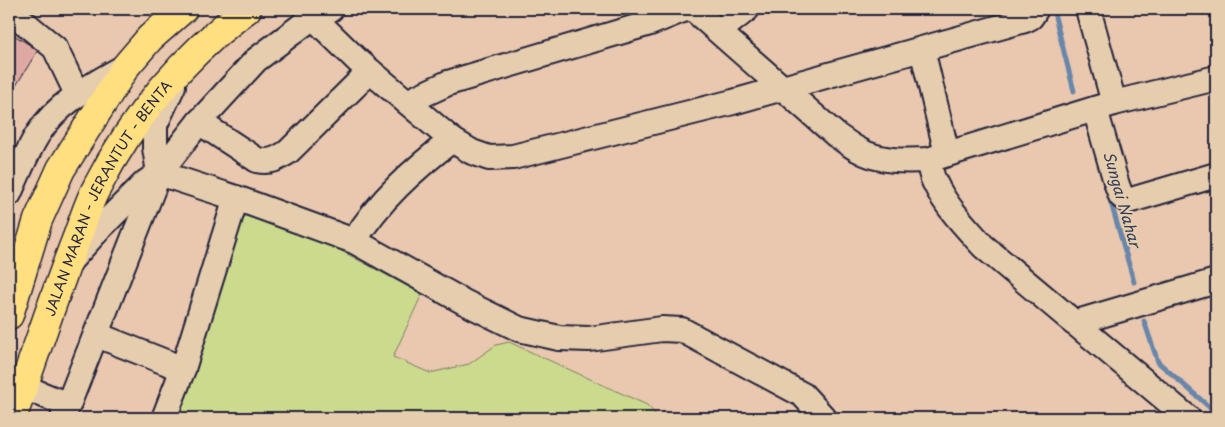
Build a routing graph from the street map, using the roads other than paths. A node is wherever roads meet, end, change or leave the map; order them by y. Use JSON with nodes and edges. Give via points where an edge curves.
{"nodes":[{"id":1,"x":156,"y":9,"type":"edge"},
{"id":2,"x":183,"y":9,"type":"edge"},
{"id":3,"x":247,"y":9,"type":"edge"},
{"id":4,"x":685,"y":9,"type":"edge"},
{"id":5,"x":693,"y":9,"type":"edge"},
{"id":6,"x":747,"y":9,"type":"edge"},
{"id":7,"x":1036,"y":9,"type":"edge"},
{"id":8,"x":1088,"y":9,"type":"edge"},
{"id":9,"x":9,"y":10,"type":"edge"},
{"id":10,"x":322,"y":13,"type":"edge"},
{"id":11,"x":719,"y":31,"type":"junction"},
{"id":12,"x":150,"y":38,"type":"junction"},
{"id":13,"x":922,"y":49,"type":"junction"},
{"id":14,"x":126,"y":66,"type":"junction"},
{"id":15,"x":182,"y":67,"type":"junction"},
{"id":16,"x":370,"y":71,"type":"junction"},
{"id":17,"x":1216,"y":78,"type":"edge"},
{"id":18,"x":784,"y":88,"type":"junction"},
{"id":19,"x":77,"y":94,"type":"junction"},
{"id":20,"x":407,"y":102,"type":"junction"},
{"id":21,"x":1104,"y":106,"type":"junction"},
{"id":22,"x":199,"y":122,"type":"junction"},
{"id":23,"x":452,"y":140,"type":"junction"},
{"id":24,"x":937,"y":157,"type":"junction"},
{"id":25,"x":159,"y":173,"type":"junction"},
{"id":26,"x":1216,"y":175,"type":"edge"},
{"id":27,"x":9,"y":194,"type":"edge"},
{"id":28,"x":236,"y":198,"type":"junction"},
{"id":29,"x":354,"y":241,"type":"junction"},
{"id":30,"x":17,"y":260,"type":"edge"},
{"id":31,"x":66,"y":266,"type":"junction"},
{"id":32,"x":1216,"y":281,"type":"edge"},
{"id":33,"x":9,"y":315,"type":"edge"},
{"id":34,"x":1074,"y":323,"type":"junction"},
{"id":35,"x":97,"y":335,"type":"junction"},
{"id":36,"x":182,"y":369,"type":"junction"},
{"id":37,"x":24,"y":387,"type":"junction"},
{"id":38,"x":66,"y":411,"type":"edge"},
{"id":39,"x":12,"y":418,"type":"edge"},
{"id":40,"x":164,"y":418,"type":"edge"},
{"id":41,"x":824,"y":418,"type":"edge"},
{"id":42,"x":1188,"y":418,"type":"edge"}],
"edges":[{"from":1,"to":12,"type":"main road"},
{"from":2,"to":12,"type":"main road"},
{"from":3,"to":15,"type":"main road","name":"JALAN MARAN - JERANTUT - BENTA","via":[[224,26]]},
{"from":4,"to":20,"type":"street","via":[[650,23],[448,83]]},
{"from":5,"to":11,"type":"street"},
{"from":6,"to":11,"type":"street"},
{"from":7,"to":13,"type":"street","via":[[1032,17],[1025,20]]},
{"from":8,"to":21,"type":"street"},
{"from":9,"to":19,"type":"street","via":[[55,48]]},
{"from":10,"to":16,"type":"street"},
{"from":10,"to":22,"type":"street","via":[[256,60]]},
{"from":11,"to":18,"type":"street"},
{"from":12,"to":14,"type":"main road"},
{"from":13,"to":18,"type":"street"},
{"from":13,"to":24,"type":"street"},
{"from":14,"to":19,"type":"street"},
{"from":14,"to":30,"type":"main road","via":[[61,169]]},
{"from":15,"to":25,"type":"street","via":[[155,126]]},
{"from":15,"to":31,"type":"main road","name":"JALAN MARAN - JERANTUT - BENTA","via":[[128,132],[96,188]]},
{"from":16,"to":20,"type":"street"},
{"from":16,"to":22,"type":"street","via":[[277,160],[257,160]]},
{"from":17,"to":21,"type":"street"},
{"from":18,"to":23,"type":"street","via":[[513,157],[489,158]]},
{"from":18,"to":24,"type":"street","via":[[836,135],[860,151],[900,161]]},
{"from":19,"to":27,"type":"street","via":[[50,118],[38,134]]},
{"from":20,"to":23,"type":"street"},
{"from":21,"to":24,"type":"street"},
{"from":21,"to":26,"type":"street","via":[[1116,182],[1121,196],[1128,201]]},
{"from":22,"to":25,"type":"street"},
{"from":23,"to":29,"type":"street","via":[[391,192]]},
{"from":24,"to":34,"type":"street","via":[[934,183],[970,232]]},
{"from":25,"to":28,"type":"street"},
{"from":25,"to":31,"type":"street","via":[[145,183]]},
{"from":25,"to":35,"type":"street"},
{"from":28,"to":29,"type":"street"},
{"from":28,"to":36,"type":"street"},
{"from":29,"to":41,"type":"street","via":[[519,329],[559,338],[589,339],[662,329],[682,330],[803,395]]},
{"from":30,"to":33,"type":"main road"},
{"from":31,"to":37,"type":"main road","name":"JALAN MARAN - JERANTUT - BENTA"},
{"from":32,"to":34,"type":"street"},
{"from":34,"to":42,"type":"street"},
{"from":35,"to":36,"type":"street"},
{"from":35,"to":38,"type":"street"},
{"from":36,"to":40,"type":"street"},
{"from":37,"to":38,"type":"street"},
{"from":37,"to":39,"type":"main road","name":"JALAN MARAN - JERANTUT - BENTA"}]}
